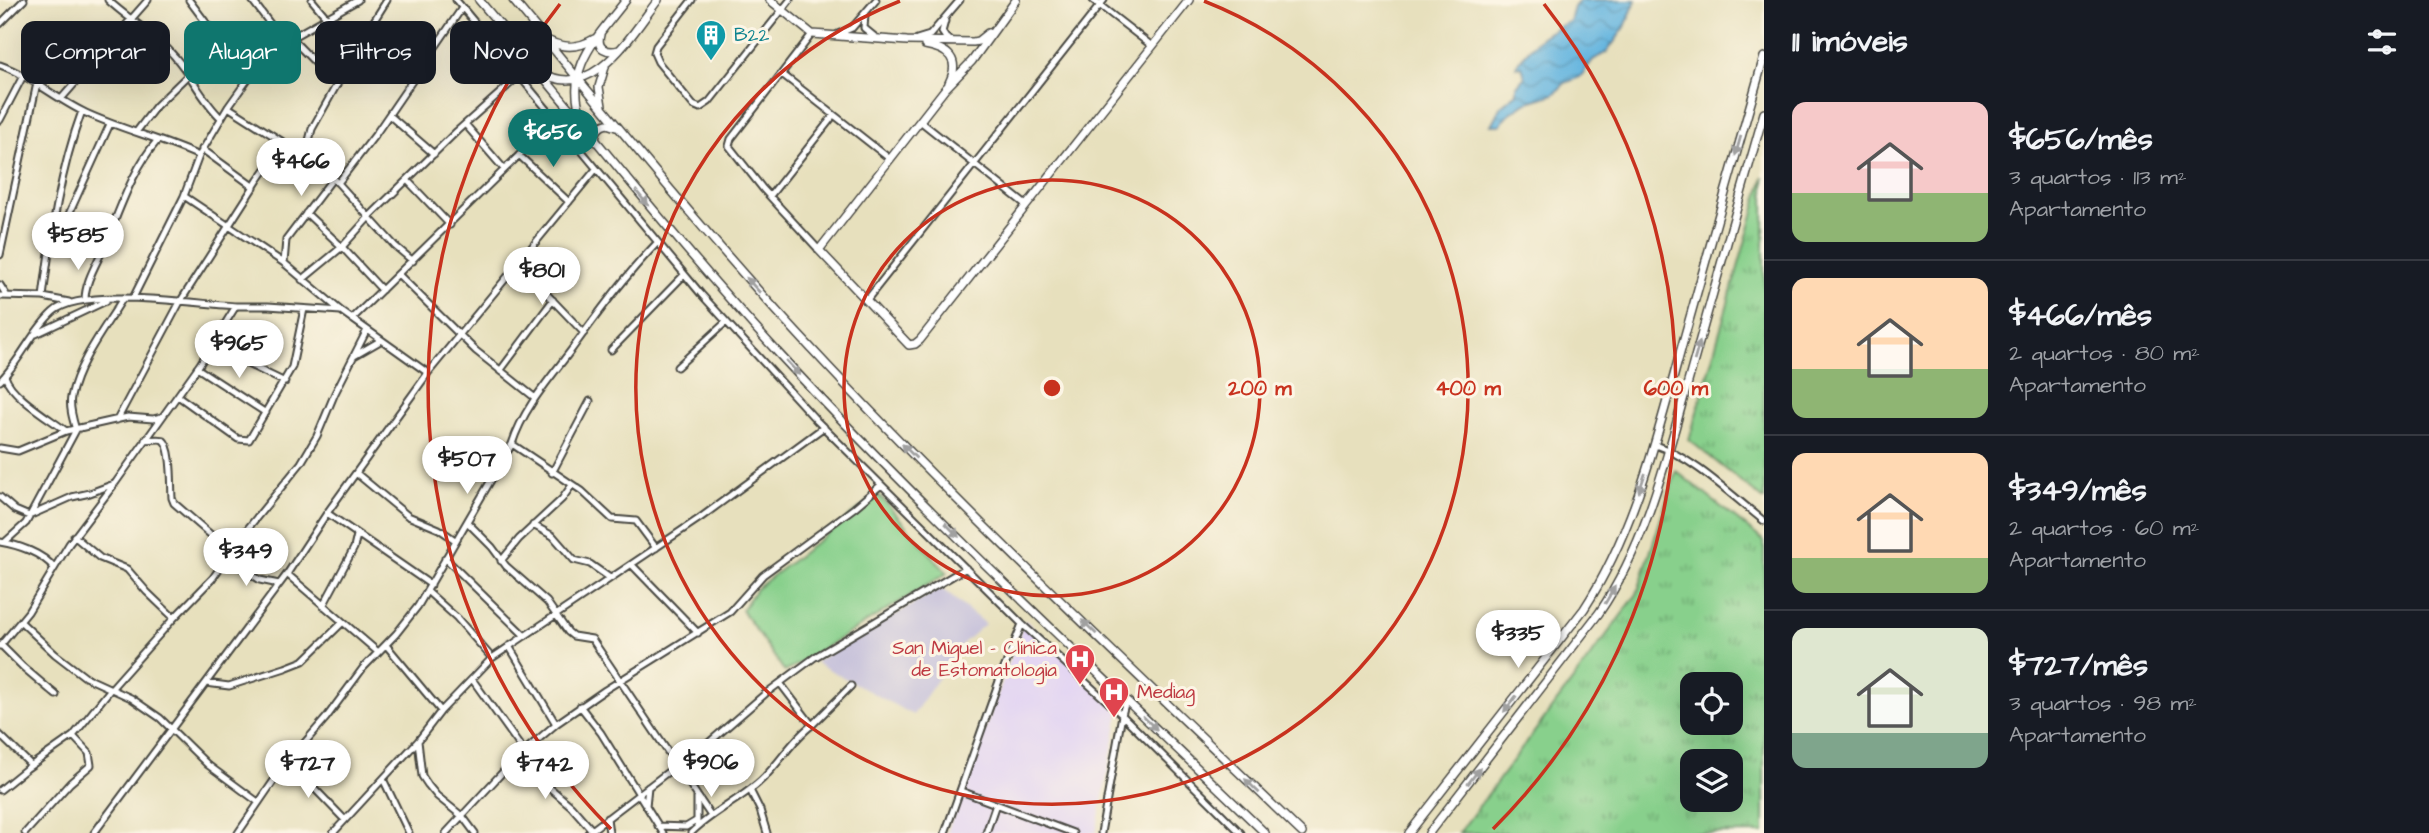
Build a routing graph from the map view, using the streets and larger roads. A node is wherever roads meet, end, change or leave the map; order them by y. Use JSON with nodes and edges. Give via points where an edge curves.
{"nodes":[{"id":1,"x":24,"y":0,"type":"edge"},
{"id":2,"x":108,"y":0,"type":"edge"},
{"id":3,"x":148,"y":0,"type":"edge"},
{"id":4,"x":188,"y":0,"type":"edge"},
{"id":5,"x":252,"y":0,"type":"edge"},
{"id":6,"x":312,"y":0,"type":"edge"},
{"id":7,"x":358,"y":0,"type":"edge"},
{"id":8,"x":387,"y":0,"type":"edge"},
{"id":9,"x":456,"y":0,"type":"edge"},
{"id":10,"x":479,"y":0,"type":"edge"},
{"id":11,"x":513,"y":0,"type":"edge"},
{"id":12,"x":626,"y":0,"type":"edge"},
{"id":13,"x":659,"y":0,"type":"edge"},
{"id":14,"x":692,"y":0,"type":"edge"},
{"id":15,"x":770,"y":0,"type":"edge"},
{"id":16,"x":790,"y":0,"type":"edge"},
{"id":17,"x":876,"y":0,"type":"edge"},
{"id":18,"x":960,"y":0,"type":"edge"},
{"id":19,"x":1016,"y":0,"type":"edge"},
{"id":20,"x":1093,"y":0,"type":"edge"},
{"id":21,"x":1189,"y":0,"type":"edge"},
{"id":22,"x":1102,"y":3,"type":"edge"},
{"id":23,"x":463,"y":8,"type":"junction"},
{"id":24,"x":782,"y":10,"type":"junction"},
{"id":25,"x":865,"y":14,"type":"junction"},
{"id":26,"x":948,"y":15,"type":"junction"},
{"id":27,"x":327,"y":18,"type":"junction"},
{"id":28,"x":131,"y":19,"type":"junction"},
{"id":29,"x":204,"y":21,"type":"edge"},
{"id":30,"x":270,"y":21,"type":"edge"},
{"id":31,"x":474,"y":21,"type":"edge"},
{"id":32,"x":497,"y":21,"type":"edge"},
{"id":33,"x":530,"y":21,"type":"edge"},
{"id":34,"x":998,"y":23,"type":"junction"},
{"id":35,"x":0,"y":24,"type":"edge"},
{"id":36,"x":301,"y":32,"type":"edge"},
{"id":37,"x":600,"y":34,"type":"junction"},
{"id":38,"x":812,"y":34,"type":"junction"},
{"id":39,"x":832,"y":36,"type":"junction"},
{"id":40,"x":878,"y":39,"type":"junction"},
{"id":41,"x":907,"y":41,"type":"junction"},
{"id":42,"x":552,"y":42,"type":"edge"},
{"id":43,"x":957,"y":42,"type":"junction"},
{"id":44,"x":966,"y":42,"type":"junction"},
{"id":45,"x":1152,"y":46,"type":"junction"},
{"id":46,"x":552,"y":48,"type":"edge"},
{"id":47,"x":619,"y":50,"type":"junction"},
{"id":48,"x":301,"y":53,"type":"edge"},
{"id":49,"x":949,"y":53,"type":"junction"},
{"id":50,"x":1764,"y":57,"type":"edge"},
{"id":51,"x":610,"y":61,"type":"junction"},
{"id":52,"x":971,"y":61,"type":"junction"},
{"id":53,"x":953,"y":62,"type":"junction"},
{"id":54,"x":0,"y":65,"type":"edge"},
{"id":55,"x":184,"y":70,"type":"edge"},
{"id":56,"x":782,"y":74,"type":"junction"},
{"id":57,"x":21,"y":75,"type":"edge"},
{"id":58,"x":552,"y":76,"type":"edge"},
{"id":59,"x":184,"y":79,"type":"edge"},
{"id":60,"x":577,"y":79,"type":"junction"},
{"id":61,"x":21,"y":80,"type":"edge"},
{"id":62,"x":37,"y":84,"type":"edge"},
{"id":63,"x":38,"y":84,"type":"edge"},
{"id":64,"x":194,"y":84,"type":"edge"},
{"id":65,"x":244,"y":84,"type":"edge"},
{"id":66,"x":510,"y":84,"type":"edge"},
{"id":67,"x":526,"y":84,"type":"edge"},
{"id":68,"x":549,"y":84,"type":"edge"},
{"id":69,"x":337,"y":85,"type":"junction"},
{"id":70,"x":945,"y":89,"type":"junction"},
{"id":71,"x":61,"y":99,"type":"junction"},
{"id":72,"x":228,"y":107,"type":"junction"},
{"id":73,"x":82,"y":111,"type":"junction"},
{"id":74,"x":1764,"y":113,"type":"edge"},
{"id":75,"x":388,"y":115,"type":"junction"},
{"id":76,"x":834,"y":115,"type":"junction"},
{"id":77,"x":607,"y":116,"type":"junction"},
{"id":78,"x":221,"y":118,"type":"junction"},
{"id":79,"x":0,"y":120,"type":"edge"},
{"id":80,"x":555,"y":120,"type":"junction"},
{"id":81,"x":920,"y":121,"type":"junction"},
{"id":82,"x":110,"y":124,"type":"junction"},
{"id":83,"x":466,"y":124,"type":"junction"},
{"id":84,"x":618,"y":129,"type":"junction"},
{"id":85,"x":137,"y":131,"type":"junction"},
{"id":86,"x":157,"y":141,"type":"junction"},
{"id":87,"x":286,"y":145,"type":"junction"},
{"id":88,"x":598,"y":145,"type":"junction"},
{"id":89,"x":200,"y":153,"type":"junction"},
{"id":90,"x":434,"y":154,"type":"junction"},
{"id":91,"x":519,"y":155,"type":"junction"},
{"id":92,"x":305,"y":156,"type":"junction"},
{"id":93,"x":890,"y":159,"type":"junction"},
{"id":94,"x":974,"y":164,"type":"junction"},
{"id":95,"x":504,"y":169,"type":"junction"},
{"id":96,"x":596,"y":169,"type":"junction"},
{"id":97,"x":333,"y":178,"type":"junction"},
{"id":98,"x":407,"y":180,"type":"junction"},
{"id":99,"x":338,"y":184,"type":"junction"},
{"id":100,"x":254,"y":187,"type":"junction"},
{"id":101,"x":184,"y":196,"type":"junction"},
{"id":102,"x":770,"y":196,"type":"junction"},
{"id":103,"x":569,"y":202,"type":"junction"},
{"id":104,"x":1026,"y":205,"type":"junction"},
{"id":105,"x":306,"y":214,"type":"junction"},
{"id":106,"x":370,"y":216,"type":"junction"},
{"id":107,"x":53,"y":225,"type":"junction"},
{"id":108,"x":64,"y":225,"type":"junction"},
{"id":109,"x":450,"y":225,"type":"junction"},
{"id":110,"x":229,"y":226,"type":"junction"},
{"id":111,"x":5,"y":230,"type":"junction"},
{"id":112,"x":0,"y":236,"type":"edge"},
{"id":113,"x":657,"y":243,"type":"junction"},
{"id":114,"x":342,"y":247,"type":"junction"},
{"id":115,"x":819,"y":250,"type":"junction"},
{"id":116,"x":102,"y":251,"type":"junction"},
{"id":117,"x":0,"y":255,"type":"edge"},
{"id":118,"x":413,"y":261,"type":"junction"},
{"id":119,"x":284,"y":262,"type":"junction"},
{"id":120,"x":518,"y":264,"type":"junction"},
{"id":121,"x":398,"y":274,"type":"junction"},
{"id":122,"x":684,"y":275,"type":"junction"},
{"id":123,"x":302,"y":280,"type":"junction"},
{"id":124,"x":0,"y":285,"type":"edge"},
{"id":125,"x":382,"y":290,"type":"junction"},
{"id":126,"x":3,"y":296,"type":"edge"},
{"id":127,"x":43,"y":297,"type":"junction"},
{"id":128,"x":133,"y":298,"type":"junction"},
{"id":129,"x":112,"y":299,"type":"junction"},
{"id":130,"x":123,"y":299,"type":"junction"},
{"id":131,"x":85,"y":300,"type":"junction"},
{"id":132,"x":552,"y":300,"type":"junction"},
{"id":133,"x":866,"y":301,"type":"junction"},
{"id":134,"x":69,"y":302,"type":"junction"},
{"id":135,"x":180,"y":302,"type":"junction"},
{"id":136,"x":236,"y":306,"type":"junction"},
{"id":137,"x":304,"y":309,"type":"junction"},
{"id":138,"x":341,"y":311,"type":"junction"},
{"id":139,"x":352,"y":319,"type":"junction"},
{"id":140,"x":726,"y":321,"type":"junction"},
{"id":141,"x":367,"y":330,"type":"junction"},
{"id":142,"x":584,"y":333,"type":"junction"},
{"id":143,"x":460,"y":335,"type":"junction"},
{"id":144,"x":33,"y":336,"type":"junction"},
{"id":145,"x":380,"y":341,"type":"junction"},
{"id":146,"x":212,"y":347,"type":"junction"},
{"id":147,"x":611,"y":350,"type":"dead end"},
{"id":148,"x":354,"y":356,"type":"junction"},
{"id":149,"x":677,"y":367,"type":"dead end"},
{"id":150,"x":197,"y":368,"type":"junction"},
{"id":151,"x":500,"y":371,"type":"junction"},
{"id":152,"x":429,"y":373,"type":"junction"},
{"id":153,"x":2,"y":378,"type":"edge"},
{"id":154,"x":285,"y":382,"type":"junction"},
{"id":155,"x":178,"y":397,"type":"junction"},
{"id":156,"x":534,"y":397,"type":"junction"},
{"id":157,"x":590,"y":401,"type":"dead end"},
{"id":158,"x":266,"y":413,"type":"junction"},
{"id":159,"x":161,"y":417,"type":"junction"},
{"id":160,"x":117,"y":420,"type":"junction"},
{"id":161,"x":824,"y":427,"type":"junction"},
{"id":162,"x":76,"y":430,"type":"junction"},
{"id":163,"x":65,"y":431,"type":"junction"},
{"id":164,"x":145,"y":440,"type":"junction"},
{"id":165,"x":512,"y":444,"type":"junction"},
{"id":166,"x":1655,"y":445,"type":"junction"},
{"id":167,"x":0,"y":448,"type":"edge"},
{"id":168,"x":1669,"y":449,"type":"junction"},
{"id":169,"x":356,"y":473,"type":"junction"},
{"id":170,"x":552,"y":473,"type":"junction"},
{"id":171,"x":116,"y":482,"type":"junction"},
{"id":172,"x":572,"y":485,"type":"junction"},
{"id":173,"x":881,"y":485,"type":"junction"},
{"id":174,"x":0,"y":497,"type":"edge"},
{"id":175,"x":327,"y":513,"type":"junction"},
{"id":176,"x":30,"y":516,"type":"junction"},
{"id":177,"x":1764,"y":521,"type":"edge"},
{"id":178,"x":468,"y":523,"type":"junction"},
{"id":179,"x":533,"y":525,"type":"junction"},
{"id":180,"x":74,"y":536,"type":"junction"},
{"id":181,"x":357,"y":536,"type":"junction"},
{"id":182,"x":455,"y":540,"type":"junction"},
{"id":183,"x":3,"y":542,"type":"edge"},
{"id":184,"x":656,"y":548,"type":"junction"},
{"id":185,"x":232,"y":553,"type":"junction"},
{"id":186,"x":446,"y":558,"type":"junction"},
{"id":187,"x":228,"y":559,"type":"junction"},
{"id":188,"x":501,"y":561,"type":"junction"},
{"id":189,"x":632,"y":565,"type":"junction"},
{"id":190,"x":54,"y":568,"type":"junction"},
{"id":191,"x":966,"y":568,"type":"junction"},
{"id":192,"x":287,"y":574,"type":"junction"},
{"id":193,"x":610,"y":578,"type":"junction"},
{"id":194,"x":279,"y":584,"type":"junction"},
{"id":195,"x":429,"y":589,"type":"junction"},
{"id":196,"x":323,"y":606,"type":"junction"},
{"id":197,"x":558,"y":615,"type":"junction"},
{"id":198,"x":174,"y":618,"type":"junction"},
{"id":199,"x":21,"y":622,"type":"junction"},
{"id":200,"x":342,"y":623,"type":"junction"},
{"id":201,"x":1022,"y":624,"type":"junction"},
{"id":202,"x":698,"y":633,"type":"junction"},
{"id":203,"x":525,"y":636,"type":"junction"},
{"id":204,"x":1,"y":645,"type":"edge"},
{"id":205,"x":386,"y":645,"type":"junction"},
{"id":206,"x":509,"y":646,"type":"junction"},
{"id":207,"x":378,"y":652,"type":"junction"},
{"id":208,"x":492,"y":659,"type":"junction"},
{"id":209,"x":472,"y":678,"type":"junction"},
{"id":210,"x":621,"y":680,"type":"junction"},
{"id":211,"x":206,"y":683,"type":"junction"},
{"id":212,"x":780,"y":683,"type":"junction"},
{"id":213,"x":851,"y":687,"type":"dead end"},
{"id":214,"x":110,"y":690,"type":"junction"},
{"id":215,"x":56,"y":695,"type":"dead end"},
{"id":216,"x":1126,"y":700,"type":"junction"},
{"id":217,"x":580,"y":706,"type":"junction"},
{"id":218,"x":441,"y":711,"type":"junction"},
{"id":219,"x":1122,"y":715,"type":"junction"},
{"id":220,"x":556,"y":724,"type":"junction"},
{"id":221,"x":813,"y":725,"type":"junction"},
{"id":222,"x":171,"y":727,"type":"junction"},
{"id":223,"x":0,"y":735,"type":"edge"},
{"id":224,"x":73,"y":736,"type":"junction"},
{"id":225,"x":418,"y":741,"type":"junction"},
{"id":226,"x":523,"y":751,"type":"junction"},
{"id":227,"x":289,"y":762,"type":"junction"},
{"id":228,"x":31,"y":765,"type":"junction"},
{"id":229,"x":677,"y":765,"type":"junction"},
{"id":230,"x":383,"y":779,"type":"junction"},
{"id":231,"x":648,"y":787,"type":"junction"},
{"id":232,"x":0,"y":790,"type":"edge"},
{"id":233,"x":750,"y":790,"type":"junction"},
{"id":234,"x":961,"y":791,"type":"junction"},
{"id":235,"x":638,"y":795,"type":"junction"},
{"id":236,"x":696,"y":795,"type":"junction"},
{"id":237,"x":258,"y":802,"type":"junction"},
{"id":238,"x":996,"y":804,"type":"junction"},
{"id":239,"x":646,"y":806,"type":"junction"},
{"id":240,"x":711,"y":816,"type":"junction"},
{"id":241,"x":463,"y":817,"type":"junction"},
{"id":242,"x":607,"y":818,"type":"junction"},
{"id":243,"x":345,"y":820,"type":"junction"},
{"id":244,"x":697,"y":824,"type":"junction"},
{"id":245,"x":658,"y":826,"type":"junction"},
{"id":246,"x":590,"y":832,"type":"edge"},
{"id":247,"x":25,"y":833,"type":"edge"},
{"id":248,"x":94,"y":833,"type":"edge"},
{"id":249,"x":238,"y":833,"type":"edge"},
{"id":250,"x":333,"y":833,"type":"edge"},
{"id":251,"x":409,"y":833,"type":"edge"},
{"id":252,"x":446,"y":833,"type":"edge"},
{"id":253,"x":475,"y":833,"type":"edge"},
{"id":254,"x":609,"y":833,"type":"edge"},
{"id":255,"x":663,"y":833,"type":"edge"},
{"id":256,"x":691,"y":833,"type":"edge"},
{"id":257,"x":767,"y":833,"type":"edge"},
{"id":258,"x":944,"y":833,"type":"edge"},
{"id":259,"x":986,"y":833,"type":"edge"},
{"id":260,"x":1073,"y":833,"type":"edge"},
{"id":261,"x":1101,"y":833,"type":"edge"},
{"id":262,"x":1241,"y":833,"type":"edge"},
{"id":263,"x":1265,"y":833,"type":"edge"},
{"id":264,"x":1302,"y":833,"type":"edge"},
{"id":265,"x":1409,"y":833,"type":"edge"},
{"id":266,"x":1429,"y":833,"type":"edge"}],
"edges":[{"from":1,"to":35,"type":"street"},
{"from":2,"to":28,"type":"street"},
{"from":3,"to":28,"type":"street"},
{"from":4,"to":29,"type":"street"},
{"from":5,"to":30,"type":"street"},
{"from":6,"to":27,"type":"street"},
{"from":7,"to":27,"type":"street"},
{"from":8,"to":69,"type":"street"},
{"from":9,"to":23,"type":"street"},
{"from":10,"to":32,"type":"street"},
{"from":11,"to":33,"type":"street"},
{"from":12,"to":37,"type":"street"},
{"from":13,"to":47,"type":"street"},
{"from":14,"to":24,"type":"street","via":[[654,53],[700,108]]},
{"from":15,"to":24,"type":"street"},
{"from":16,"to":24,"type":"street"},
{"from":17,"to":25,"type":"street"},
{"from":18,"to":26,"type":"street"},
{"from":19,"to":34,"type":"street"},
{"from":20,"to":22,"type":"street"},
{"from":21,"to":45,"type":"street"},
{"from":22,"to":45,"type":"street"},
{"from":22,"to":94,"type":"street"},
{"from":23,"to":31,"type":"street"},
{"from":23,"to":75,"type":"street"},
{"from":24,"to":38,"type":"street"},
{"from":25,"to":39,"type":"street","via":[[849,31]]},
{"from":25,"to":40,"type":"street","via":[[864,28]]},
{"from":26,"to":41,"type":"street","via":[[930,35]]},
{"from":26,"to":43,"type":"street","via":[[942,32]]},
{"from":27,"to":36,"type":"street"},
{"from":28,"to":55,"type":"street","via":[[167,48]]},
{"from":28,"to":71,"type":"street"},
{"from":34,"to":44,"type":"street","via":[[978,41]]},
{"from":34,"to":52,"type":"street"},
{"from":37,"to":42,"type":"street","via":[[575,47]]},
{"from":37,"to":47,"type":"street","via":[[603,49]]},
{"from":37,"to":60,"type":"street","via":[[582,61]]},
{"from":38,"to":39,"type":"street"},
{"from":38,"to":56,"type":"street"},
{"from":39,"to":40,"type":"street"},
{"from":40,"to":41,"type":"street"},
{"from":41,"to":43,"type":"street"},
{"from":41,"to":49,"type":"street"},
{"from":43,"to":44,"type":"street"},
{"from":43,"to":49,"type":"street"},
{"from":44,"to":52,"type":"street","via":[[974,50]]},
{"from":45,"to":104,"type":"street"},
{"from":46,"to":60,"type":"street"},
{"from":47,"to":51,"type":"street"},
{"from":48,"to":69,"type":"street"},
{"from":49,"to":53,"type":"street"},
{"from":50,"to":166,"type":"street","one_way":true},
{"from":51,"to":60,"type":"street"},
{"from":51,"to":77,"type":"street","via":[[599,88]]},
{"from":52,"to":53,"type":"street","via":[[959,66]]},
{"from":52,"to":70,"type":"street"},
{"from":53,"to":70,"type":"street"},
{"from":54,"to":57,"type":"street"},
{"from":56,"to":76,"type":"street"},
{"from":56,"to":102,"type":"street","via":[[729,142]]},
{"from":58,"to":60,"type":"street"},
{"from":59,"to":85,"type":"street"},
{"from":60,"to":77,"type":"street"},
{"from":60,"to":88,"type":"street","via":[[579,112]]},
{"from":61,"to":79,"type":"street"},
{"from":62,"to":111,"type":"street"},
{"from":63,"to":71,"type":"street"},
{"from":64,"to":78,"type":"street"},
{"from":65,"to":72,"type":"street"},
{"from":66,"to":83,"type":"street"},
{"from":67,"to":80,"type":"street"},
{"from":68,"to":88,"type":"street"},
{"from":69,"to":92,"type":"street","via":[[312,129]]},
{"from":70,"to":81,"type":"street"},
{"from":71,"to":73,"type":"street"},
{"from":72,"to":78,"type":"street"},
{"from":72,"to":87,"type":"street"},
{"from":73,"to":82,"type":"street"},
{"from":73,"to":107,"type":"street"},
{"from":168,"to":74,"type":"street","one_way":true},
{"from":75,"to":90,"type":"street"},
{"from":75,"to":99,"type":"street"},
{"from":76,"to":93,"type":"street"},
{"from":76,"to":102,"type":"street"},
{"from":77,"to":84,"type":"street"},
{"from":78,"to":89,"type":"street"},
{"from":80,"to":91,"type":"street"},
{"from":80,"to":96,"type":"street"},
{"from":81,"to":93,"type":"street"},
{"from":81,"to":94,"type":"street"},
{"from":82,"to":85,"type":"street"},
{"from":82,"to":108,"type":"street"},
{"from":83,"to":90,"type":"street"},
{"from":83,"to":95,"type":"street"},
{"from":84,"to":88,"type":"street","via":[[607,124],[600,127],[595,134]]},
{"from":264,"to":84,"type":"street","one_way":true,"via":[[861,402]]},
{"from":85,"to":86,"type":"street"},
{"from":86,"to":89,"type":"street"},
{"from":86,"to":116,"type":"street","via":[[138,168]]},
{"from":87,"to":92,"type":"street"},
{"from":87,"to":100,"type":"street"},
{"from":88,"to":216,"type":"street","one_way":true,"via":[[727,297],[837,415]]},
{"from":89,"to":100,"type":"street"},
{"from":89,"to":101,"type":"street"},
{"from":90,"to":98,"type":"street"},
{"from":91,"to":95,"type":"street"},
{"from":91,"to":103,"type":"street"},
{"from":92,"to":97,"type":"street"},
{"from":93,"to":115,"type":"street"},
{"from":94,"to":104,"type":"street"},
{"from":94,"to":133,"type":"street"},
{"from":95,"to":109,"type":"street"},
{"from":96,"to":103,"type":"street"},
{"from":96,"to":113,"type":"street"},
{"from":97,"to":99,"type":"street"},
{"from":97,"to":105,"type":"street"},
{"from":98,"to":106,"type":"street"},
{"from":98,"to":109,"type":"street"},
{"from":99,"to":106,"type":"street"},
{"from":100,"to":110,"type":"street"},
{"from":101,"to":110,"type":"street"},
{"from":101,"to":128,"type":"street"},
{"from":102,"to":115,"type":"street"},
{"from":103,"to":120,"type":"street"},
{"from":104,"to":133,"type":"street","via":[[915,344],[904,342]]},
{"from":105,"to":114,"type":"street"},
{"from":105,"to":119,"type":"street","via":[[286,240]]},
{"from":106,"to":114,"type":"street"},
{"from":106,"to":118,"type":"street"},
{"from":107,"to":108,"type":"street"},
{"from":107,"to":127,"type":"street"},
{"from":108,"to":116,"type":"street","via":[[82,229]]},
{"from":109,"to":118,"type":"street"},
{"from":110,"to":119,"type":"street"},
{"from":110,"to":135,"type":"street"},
{"from":111,"to":112,"type":"street"},
{"from":111,"to":117,"type":"street"},
{"from":113,"to":122,"type":"street"},
{"from":113,"to":142,"type":"street"},
{"from":114,"to":123,"type":"street"},
{"from":114,"to":125,"type":"street"},
{"from":115,"to":133,"type":"street"},
{"from":116,"to":131,"type":"street"},
{"from":118,"to":121,"type":"street"},
{"from":119,"to":123,"type":"street"},
{"from":120,"to":132,"type":"street"},
{"from":120,"to":143,"type":"street"},
{"from":121,"to":125,"type":"street"},
{"from":121,"to":143,"type":"street"},
{"from":122,"to":140,"type":"street"},
{"from":122,"to":147,"type":"street"},
{"from":123,"to":138,"type":"street"},
{"from":124,"to":126,"type":"street"},
{"from":125,"to":139,"type":"street"},
{"from":126,"to":127,"type":"street"},
{"from":127,"to":134,"type":"street"},
{"from":128,"to":130,"type":"street"},
{"from":128,"to":135,"type":"street"},
{"from":129,"to":130,"type":"street"},
{"from":129,"to":131,"type":"street"},
{"from":129,"to":144,"type":"street"},
{"from":130,"to":162,"type":"street","via":[[71,395]]},
{"from":131,"to":134,"type":"street"},
{"from":132,"to":142,"type":"street"},
{"from":132,"to":151,"type":"street"},
{"from":134,"to":144,"type":"street","via":[[52,313]]},
{"from":135,"to":136,"type":"street"},
{"from":135,"to":160,"type":"street"},
{"from":136,"to":137,"type":"street"},
{"from":136,"to":146,"type":"street"},
{"from":137,"to":138,"type":"street"},
{"from":137,"to":154,"type":"street"},
{"from":138,"to":139,"type":"street"},
{"from":139,"to":141,"type":"street"},
{"from":140,"to":149,"type":"street"},
{"from":140,"to":161,"type":"street"},
{"from":141,"to":145,"type":"street"},
{"from":141,"to":148,"type":"street"},
{"from":142,"to":156,"type":"street"},
{"from":143,"to":151,"type":"street"},
{"from":143,"to":152,"type":"street"},
{"from":144,"to":153,"type":"street"},
{"from":145,"to":148,"type":"street"},
{"from":145,"to":152,"type":"street"},
{"from":146,"to":150,"type":"street"},
{"from":146,"to":154,"type":"street"},
{"from":148,"to":185,"type":"street","via":[[304,458]]},
{"from":150,"to":155,"type":"street"},
{"from":150,"to":158,"type":"street"},
{"from":151,"to":156,"type":"street"},
{"from":152,"to":169,"type":"street"},
{"from":153,"to":163,"type":"street"},
{"from":154,"to":158,"type":"street"},
{"from":155,"to":158,"type":"street","via":[[238,439],[249,440]]},
{"from":155,"to":159,"type":"street"},
{"from":156,"to":165,"type":"street"},
{"from":157,"to":170,"type":"street"},
{"from":159,"to":160,"type":"street"},
{"from":159,"to":164,"type":"street"},
{"from":160,"to":162,"type":"street"},
{"from":161,"to":173,"type":"street"},
{"from":161,"to":184,"type":"street"},
{"from":162,"to":163,"type":"street"},
{"from":162,"to":176,"type":"street"},
{"from":163,"to":167,"type":"street","via":[[18,451]]},
{"from":164,"to":171,"type":"street"},
{"from":164,"to":185,"type":"street","via":[[164,442],[174,503]]},
{"from":165,"to":170,"type":"street"},
{"from":165,"to":178,"type":"street"},
{"from":166,"to":168,"type":"street"},
{"from":166,"to":265,"type":"street","one_way":true,"via":[[1627,525],[1595,591]]},
{"from":168,"to":177,"type":"street"},
{"from":266,"to":168,"type":"street","one_way":true,"via":[[1610,597],[1641,533]]},
{"from":169,"to":175,"type":"street"},
{"from":169,"to":182,"type":"street","via":[[408,516]]},
{"from":170,"to":172,"type":"street"},
{"from":171,"to":176,"type":"street"},
{"from":171,"to":180,"type":"street"},
{"from":172,"to":179,"type":"street"},
{"from":172,"to":184,"type":"street","via":[[612,519],[636,521]]},
{"from":173,"to":191,"type":"street"},
{"from":173,"to":202,"type":"street","via":[[763,575],[739,605]]},
{"from":174,"to":176,"type":"street"},
{"from":175,"to":181,"type":"street"},
{"from":175,"to":192,"type":"street"},
{"from":176,"to":183,"type":"street"},
{"from":178,"to":182,"type":"street"},
{"from":178,"to":188,"type":"street"},
{"from":179,"to":188,"type":"street"},
{"from":179,"to":193,"type":"street","via":[[553,536],[574,560],[590,564]]},
{"from":180,"to":190,"type":"street"},
{"from":180,"to":198,"type":"street","via":[[100,558],[127,569]]},
{"from":181,"to":195,"type":"street"},
{"from":181,"to":196,"type":"street"},
{"from":182,"to":186,"type":"street"},
{"from":183,"to":190,"type":"street","via":[[44,558]]},
{"from":184,"to":189,"type":"street"},
{"from":185,"to":187,"type":"street"},
{"from":186,"to":195,"type":"street"},
{"from":186,"to":203,"type":"street"},
{"from":187,"to":194,"type":"street","via":[[256,578]]},
{"from":187,"to":198,"type":"street"},
{"from":188,"to":197,"type":"street"},
{"from":189,"to":193,"type":"street"},
{"from":189,"to":202,"type":"street"},
{"from":190,"to":199,"type":"street"},
{"from":191,"to":201,"type":"street"},
{"from":191,"to":212,"type":"street","via":[[815,657]]},
{"from":192,"to":194,"type":"street"},
{"from":192,"to":196,"type":"street"},
{"from":193,"to":197,"type":"street"},
{"from":194,"to":211,"type":"street"},
{"from":195,"to":205,"type":"street"},
{"from":195,"to":208,"type":"street"},
{"from":196,"to":200,"type":"street"},
{"from":197,"to":203,"type":"street"},
{"from":197,"to":210,"type":"street","via":[[573,636],[592,639]]},
{"from":198,"to":214,"type":"street"},
{"from":199,"to":204,"type":"street"},
{"from":199,"to":214,"type":"street","via":[[85,677]]},
{"from":200,"to":207,"type":"street"},
{"from":200,"to":211,"type":"street","via":[[303,660],[285,668],[234,685]]},
{"from":201,"to":219,"type":"street"},
{"from":201,"to":234,"type":"street"},
{"from":202,"to":210,"type":"street"},
{"from":203,"to":206,"type":"street"},
{"from":204,"to":215,"type":"street"},
{"from":205,"to":207,"type":"street"},
{"from":205,"to":218,"type":"street"},
{"from":206,"to":208,"type":"street"},
{"from":206,"to":220,"type":"street"},
{"from":207,"to":227,"type":"street"},
{"from":208,"to":209,"type":"street"},
{"from":209,"to":218,"type":"street"},
{"from":209,"to":226,"type":"street"},
{"from":210,"to":217,"type":"street"},
{"from":210,"to":229,"type":"street"},
{"from":211,"to":222,"type":"street"},
{"from":212,"to":221,"type":"street"},
{"from":212,"to":229,"type":"street"},
{"from":213,"to":221,"type":"street"},
{"from":214,"to":222,"type":"street","via":[[138,702]]},
{"from":214,"to":224,"type":"street"},
{"from":216,"to":219,"type":"street"},
{"from":216,"to":263,"type":"street","one_way":true},
{"from":217,"to":220,"type":"street"},
{"from":217,"to":235,"type":"street"},
{"from":218,"to":225,"type":"street"},
{"from":219,"to":261,"type":"street"},
{"from":219,"to":262,"type":"street"},
{"from":220,"to":226,"type":"street"},
{"from":221,"to":233,"type":"street"},
{"from":222,"to":237,"type":"street","via":[[208,765]]},
{"from":222,"to":248,"type":"street"},
{"from":223,"to":228,"type":"street"},
{"from":224,"to":228,"type":"street"},
{"from":224,"to":247,"type":"street","via":[[89,753],[91,765]]},
{"from":225,"to":230,"type":"street"},
{"from":225,"to":241,"type":"street","via":[[422,776],[437,796]]},
{"from":226,"to":241,"type":"street"},
{"from":226,"to":246,"type":"street"},
{"from":227,"to":237,"type":"street"},
{"from":227,"to":243,"type":"street"},
{"from":228,"to":232,"type":"street"},
{"from":229,"to":231,"type":"street"},
{"from":229,"to":236,"type":"street"},
{"from":230,"to":243,"type":"street"},
{"from":230,"to":251,"type":"street"},
{"from":231,"to":235,"type":"street"},
{"from":231,"to":239,"type":"street"},
{"from":233,"to":240,"type":"street"},
{"from":233,"to":257,"type":"street"},
{"from":234,"to":238,"type":"street"},
{"from":234,"to":258,"type":"street"},
{"from":235,"to":239,"type":"street"},
{"from":235,"to":242,"type":"street"},
{"from":236,"to":240,"type":"street"},
{"from":236,"to":244,"type":"street"},
{"from":237,"to":249,"type":"street"},
{"from":238,"to":259,"type":"street"},
{"from":238,"to":260,"type":"street"},
{"from":239,"to":245,"type":"street"},
{"from":240,"to":244,"type":"street"},
{"from":241,"to":252,"type":"street"},
{"from":241,"to":253,"type":"street"},
{"from":242,"to":246,"type":"street"},
{"from":242,"to":254,"type":"street"},
{"from":243,"to":250,"type":"street"},
{"from":244,"to":245,"type":"street"},
{"from":244,"to":256,"type":"street"},
{"from":245,"to":255,"type":"street"}]}
